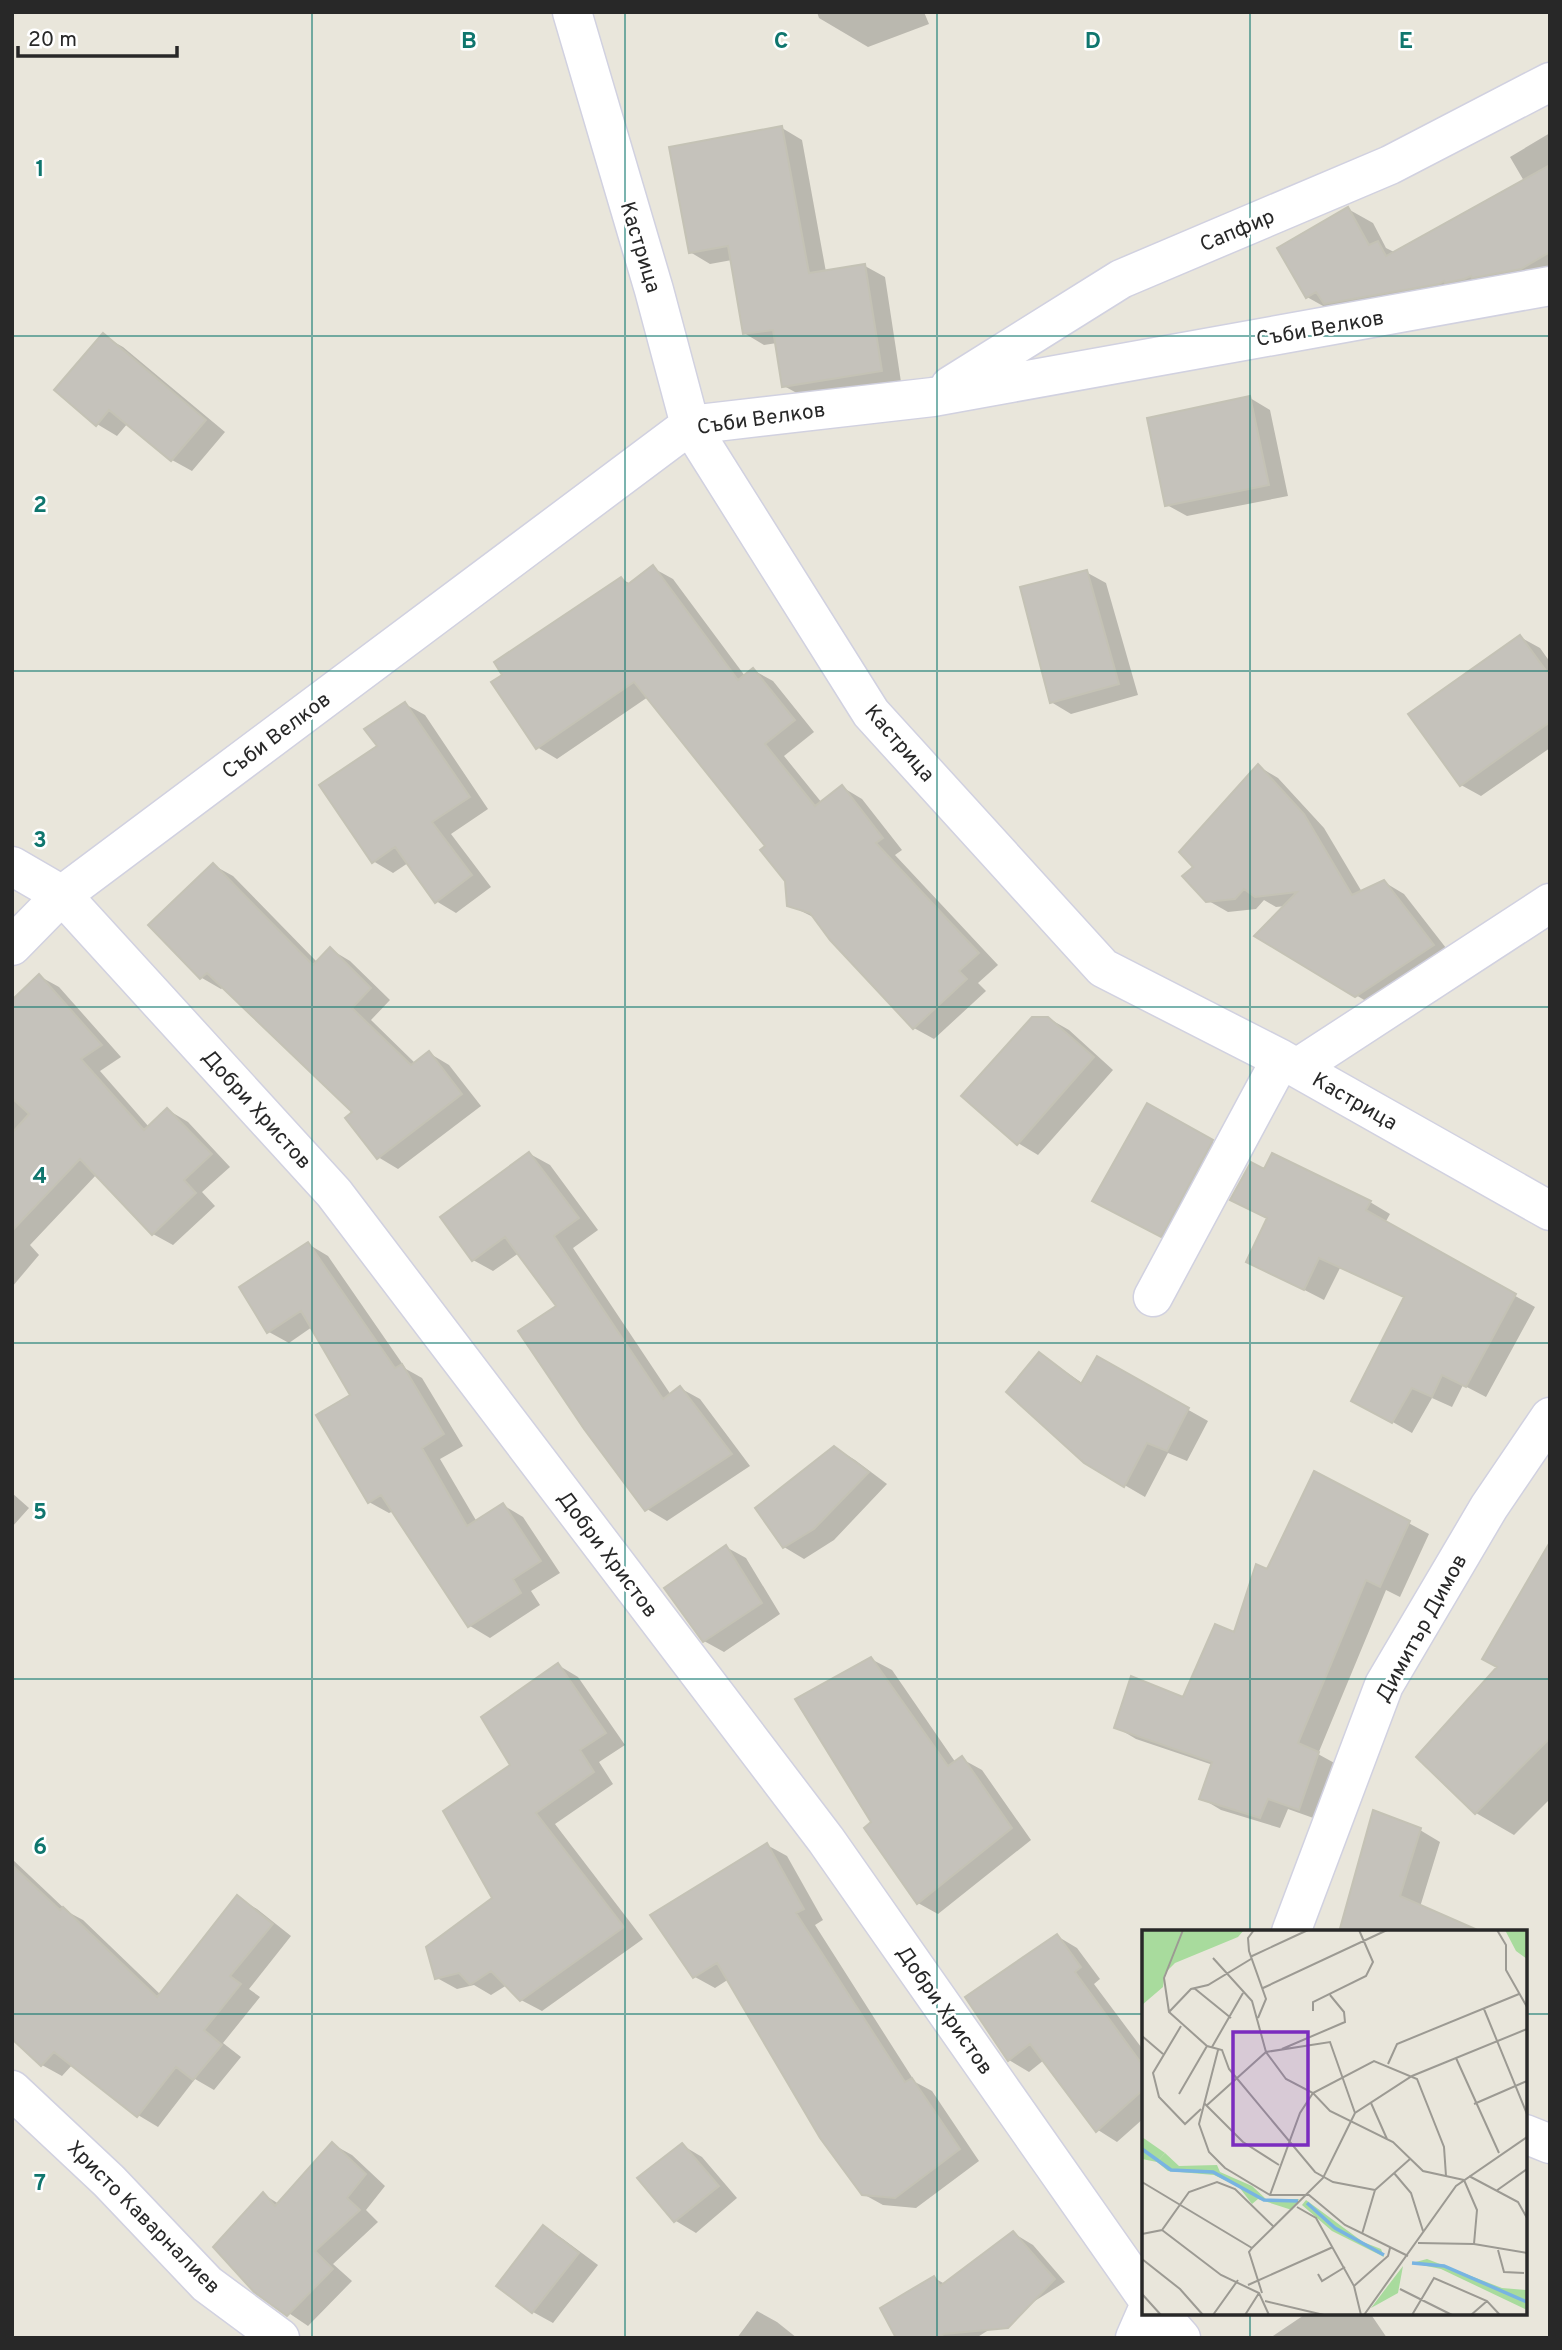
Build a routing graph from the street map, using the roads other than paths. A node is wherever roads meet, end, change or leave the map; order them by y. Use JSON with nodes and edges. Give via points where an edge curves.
{"nodes":[{"id":1,"x":572,"y":12,"type":"edge"},
{"id":2,"x":1550,"y":82,"type":"edge"},
{"id":3,"x":1550,"y":286,"type":"edge"},
{"id":4,"x":933,"y":397,"type":"junction"},
{"id":5,"x":690,"y":425,"type":"junction"},
{"id":6,"x":12,"y":866,"type":"edge"},
{"id":7,"x":62,"y":895,"type":"junction"},
{"id":8,"x":1550,"y":903,"type":"edge"},
{"id":9,"x":12,"y":946,"type":"edge"},
{"id":10,"x":1289,"y":1064,"type":"junction"},
{"id":11,"x":1550,"y":1211,"type":"edge"},
{"id":12,"x":1153,"y":1297,"type":"dead end"},
{"id":13,"x":1550,"y":1417,"type":"edge"},
{"id":14,"x":1292,"y":1930,"type":"edge"},
{"id":15,"x":12,"y":2090,"type":"edge"},
{"id":16,"x":1527,"y":2135,"type":"edge"},
{"id":17,"x":1550,"y":2144,"type":"edge"},
{"id":18,"x":1142,"y":2291,"type":"edge"},
{"id":19,"x":1145,"y":2315,"type":"edge"},
{"id":20,"x":1161,"y":2315,"type":"edge"},
{"id":21,"x":280,"y":2338,"type":"edge"},
{"id":22,"x":1135,"y":2338,"type":"edge"},
{"id":23,"x":1181,"y":2338,"type":"edge"}],
"edges":[{"from":1,"to":5,"type":"street","name":"Кастрица"},
{"from":2,"to":4,"type":"street","name":"Сапфир","via":[[1390,165],[1121,279]]},
{"from":3,"to":4,"type":"street","name":"Съби Велков"},
{"from":4,"to":5,"type":"street","name":"Съби Велков"},
{"from":5,"to":7,"type":"street","name":"Съби Велков"},
{"from":5,"to":10,"type":"street","name":"Кастрица","via":[[872,713],[1103,968]]},
{"from":6,"to":7,"type":"street","name":"Добри Христов"},
{"from":7,"to":9,"type":"street","name":"Съби Велков"},
{"from":7,"to":18,"type":"street","name":"Добри Христов","via":[[334,1194],[826,1840]]},
{"from":8,"to":10,"type":"street"},
{"from":10,"to":11,"type":"street","name":"Кастрица"},
{"from":10,"to":12,"type":"street"},
{"from":13,"to":14,"type":"street","name":"Димитър Димов","via":[[1489,1507],[1384,1685]]},
{"from":15,"to":21,"type":"street","name":"Христо Каварналиев","via":[[109,2181],[207,2284]]},
{"from":16,"to":17,"type":"street"},
{"from":19,"to":22,"type":"street"},
{"from":20,"to":23,"type":"street"}]}
